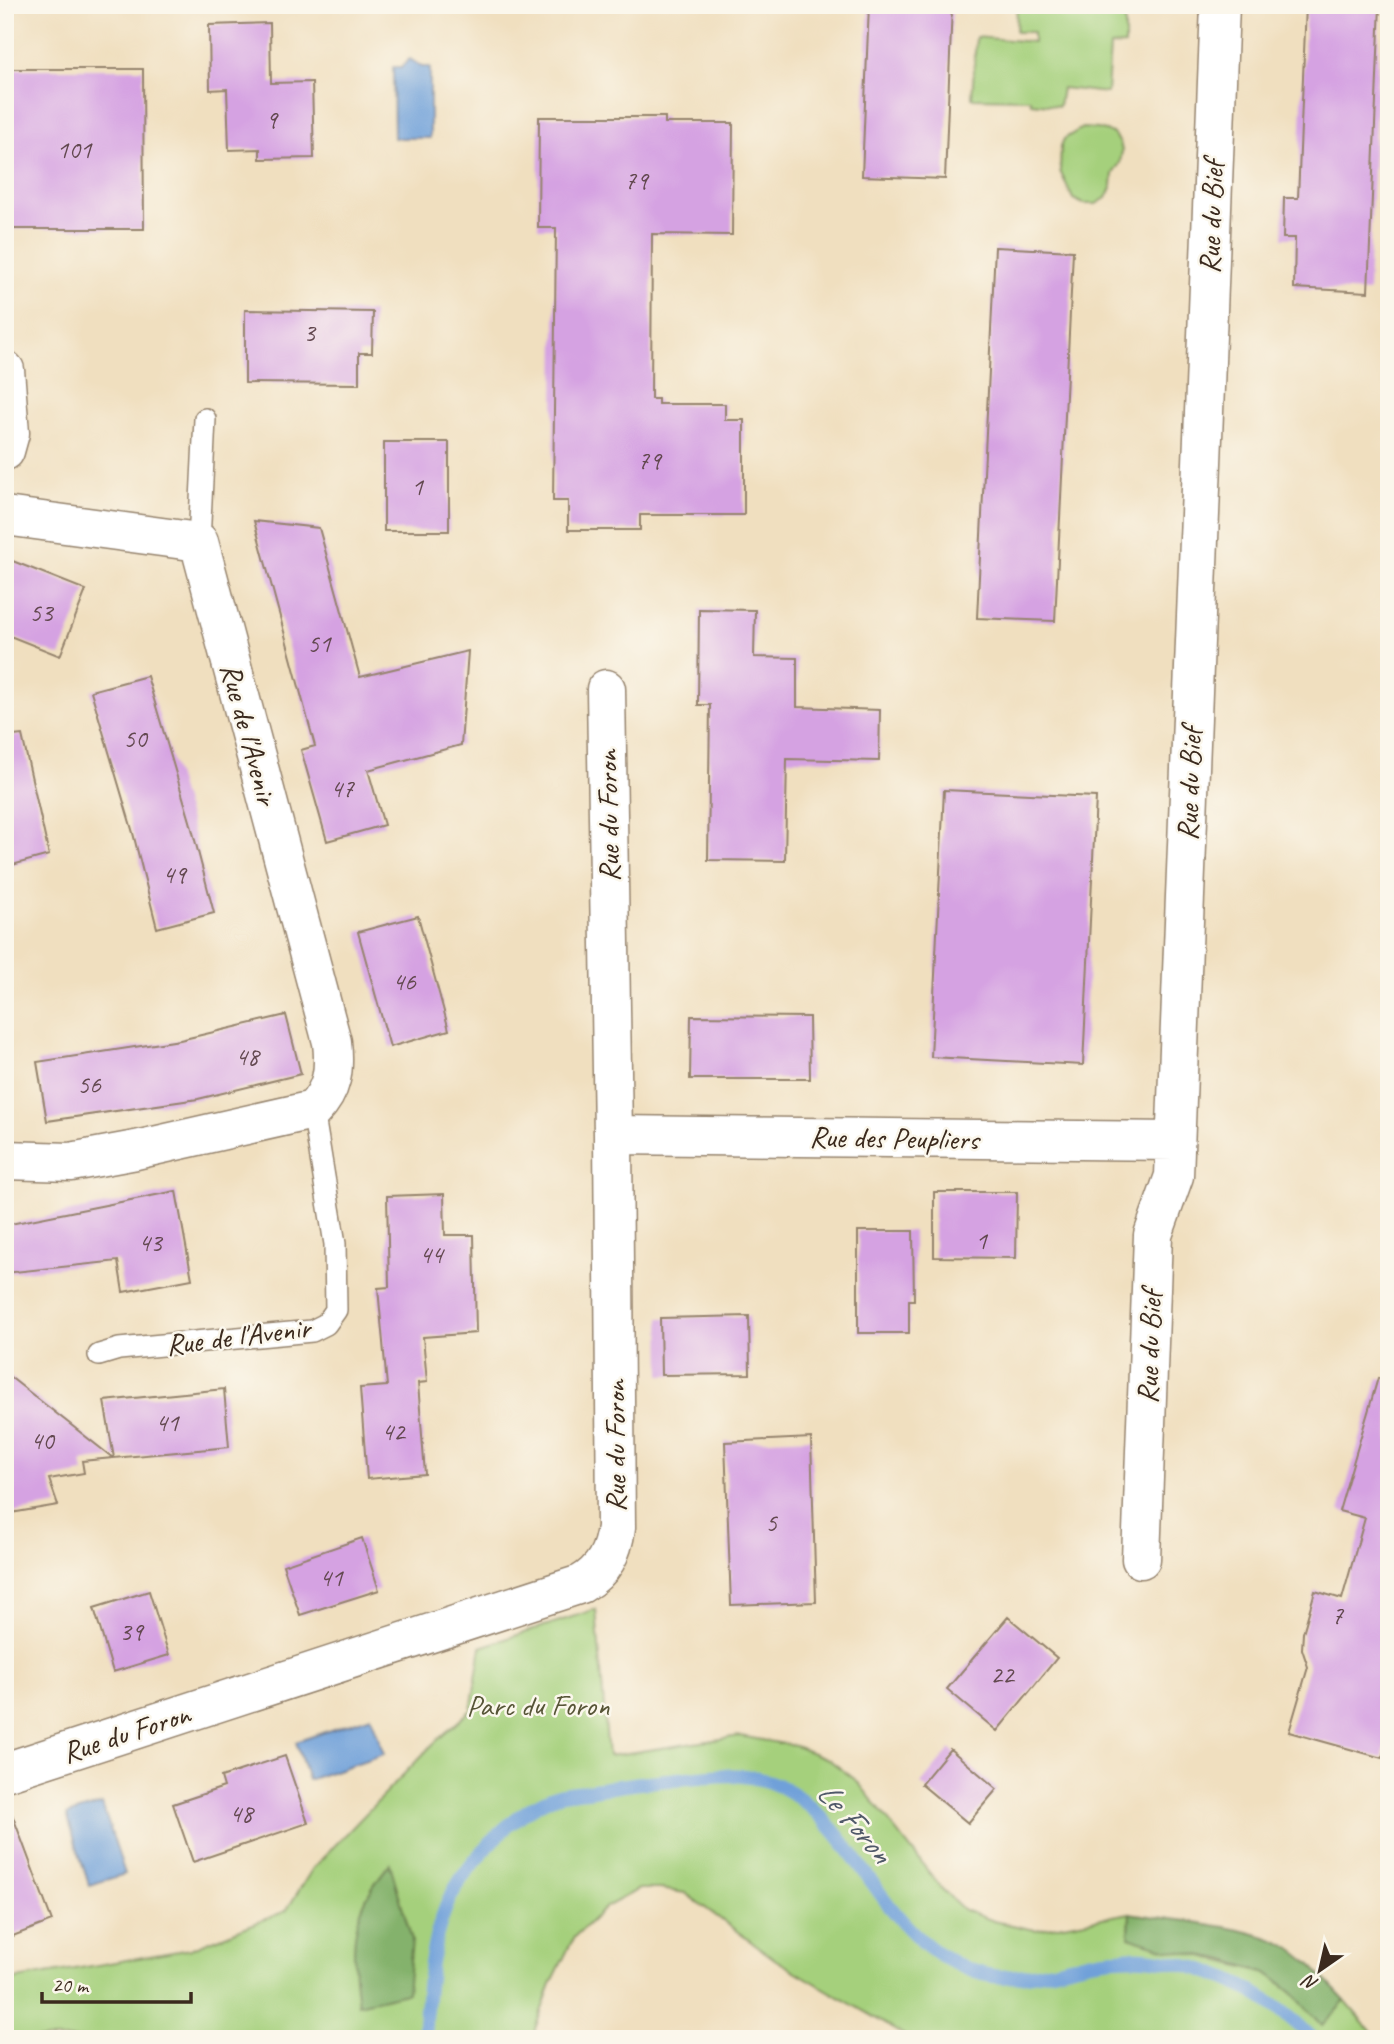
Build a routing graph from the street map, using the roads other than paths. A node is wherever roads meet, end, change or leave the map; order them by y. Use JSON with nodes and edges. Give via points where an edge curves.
{"nodes":[{"id":1,"x":1220,"y":5,"type":"edge"},
{"id":2,"x":5,"y":370,"type":"edge"},
{"id":3,"x":205,"y":419,"type":"dead end"},
{"id":4,"x":5,"y":451,"type":"edge"},
{"id":5,"x":5,"y":516,"type":"edge"},
{"id":6,"x":199,"y":542,"type":"junction"},
{"id":7,"x":606,"y":689,"type":"dead end"},
{"id":8,"x":313,"y":1110,"type":"junction"},
{"id":9,"x":613,"y":1135,"type":"junction"},
{"id":10,"x":1175,"y":1141,"type":"junction"},
{"id":11,"x":5,"y":1160,"type":"edge"},
{"id":12,"x":99,"y":1355,"type":"dead end"},
{"id":13,"x":1140,"y":1559,"type":"dead end"},
{"id":14,"x":5,"y":1772,"type":"edge"}],
"edges":[{"from":1,"to":10,"type":"street","name":"Rue du Bief"},
{"from":2,"to":4,"type":"street","via":[[10,433]]},
{"from":3,"to":6,"type":"lane"},
{"from":5,"to":6,"type":"street"},
{"from":6,"to":8,"type":"street","name":"Rue de l'Avenir","via":[[332,1042],[335,1067],[330,1086]]},
{"from":7,"to":9,"type":"street","name":"Rue du Foron"},
{"from":8,"to":11,"type":"street","via":[[71,1162]]},
{"from":8,"to":12,"type":"lane","name":"Rue de l'Avenir","via":[[335,1244],[336,1310],[326,1324],[312,1331],[119,1349]]},
{"from":9,"to":10,"type":"street","name":"Rue des Peupliers"},
{"from":9,"to":14,"type":"street","name":"Rue du Foron","via":[[616,1527],[614,1546],[599,1571],[581,1584]]},
{"from":10,"to":13,"type":"street","name":"Rue du Bief","via":[[1174,1176],[1153,1235]]}]}
